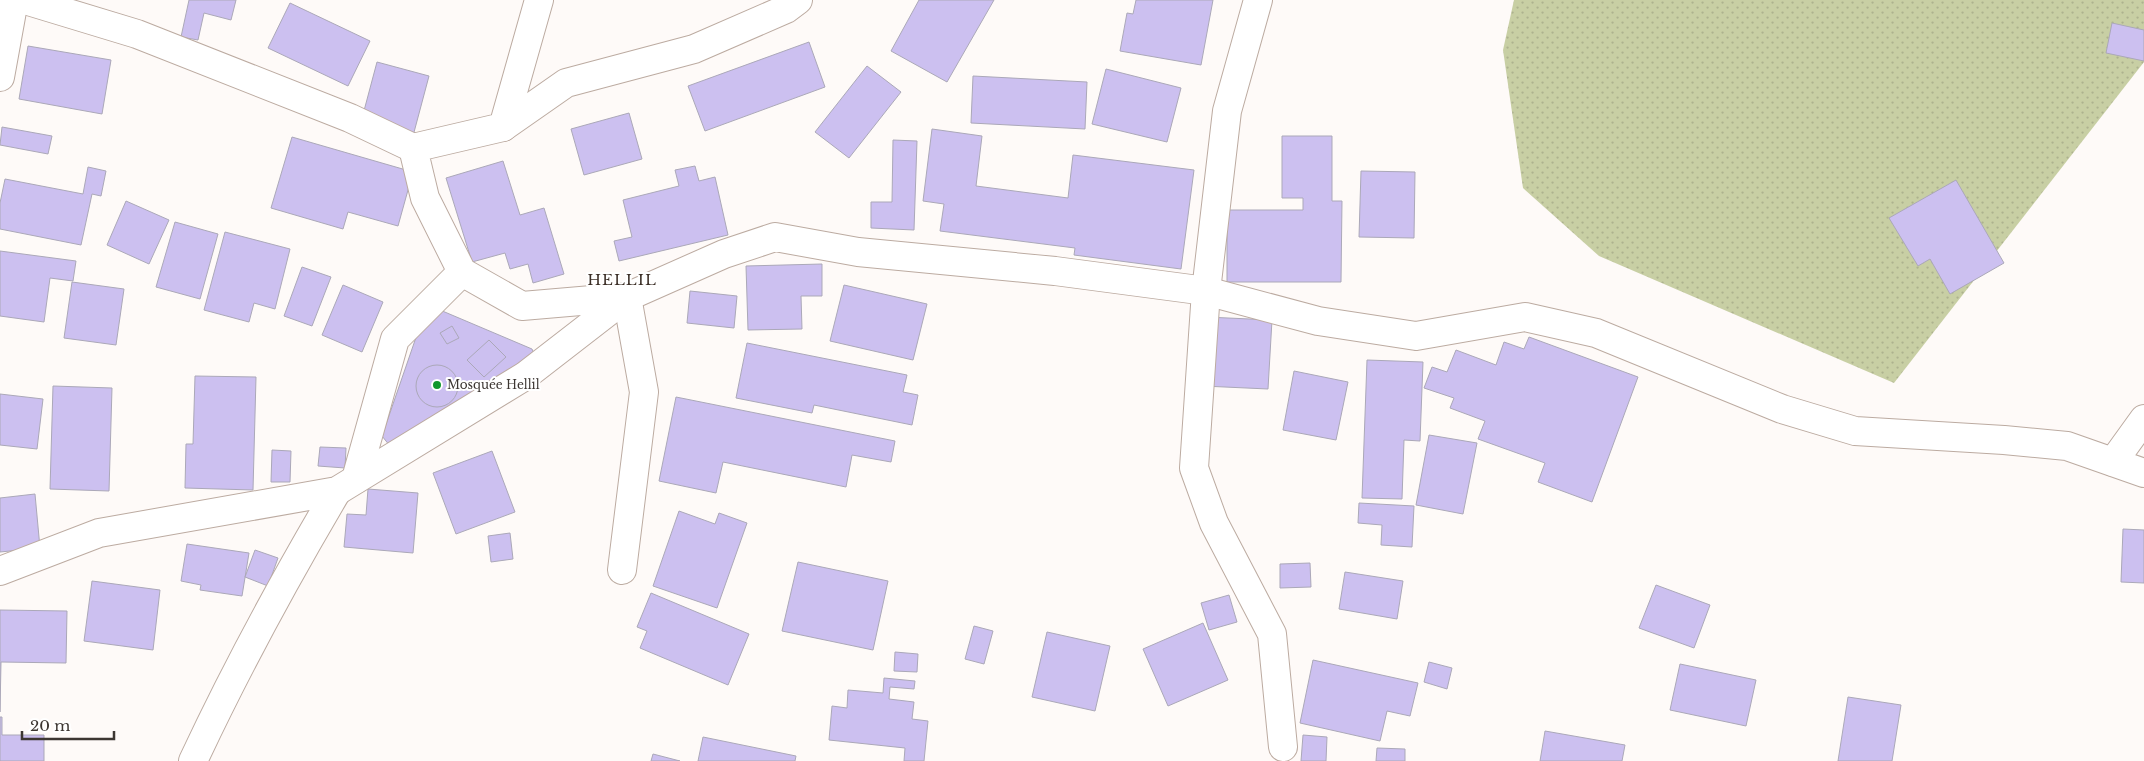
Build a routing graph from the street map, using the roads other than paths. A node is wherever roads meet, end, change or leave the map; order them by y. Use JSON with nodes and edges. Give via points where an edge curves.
{"nodes":[{"id":1,"x":14,"y":0,"type":"edge"},
{"id":2,"x":25,"y":0,"type":"edge"},
{"id":3,"x":539,"y":0,"type":"edge"},
{"id":4,"x":798,"y":0,"type":"edge"},
{"id":5,"x":1258,"y":0,"type":"edge"},
{"id":6,"x":0,"y":77,"type":"edge"},
{"id":7,"x":503,"y":128,"type":"junction"},
{"id":8,"x":413,"y":148,"type":"junction"},
{"id":9,"x":462,"y":272,"type":"junction"},
{"id":10,"x":1206,"y":291,"type":"junction"},
{"id":11,"x":627,"y":297,"type":"junction"},
{"id":12,"x":2144,"y":419,"type":"edge"},
{"id":13,"x":2114,"y":462,"type":"junction"},
{"id":14,"x":2144,"y":473,"type":"edge"},
{"id":15,"x":346,"y":485,"type":"junction"},
{"id":16,"x":622,"y":570,"type":"dead end"},
{"id":17,"x":0,"y":571,"type":"edge"},
{"id":18,"x":1283,"y":747,"type":"dead end"},
{"id":19,"x":193,"y":761,"type":"edge"}],
"edges":[{"from":1,"to":6,"type":"street"},
{"from":2,"to":8,"type":"street","via":[[137,34],[350,118]]},
{"from":3,"to":7,"type":"street"},
{"from":4,"to":7,"type":"street","via":[[786,9],[694,49],[566,83]]},
{"from":5,"to":10,"type":"street","via":[[1227,111]]},
{"from":7,"to":8,"type":"street"},
{"from":8,"to":9,"type":"street","via":[[425,198]]},
{"from":9,"to":11,"type":"street","via":[[522,306]]},
{"from":9,"to":15,"type":"street","via":[[395,339]]},
{"from":10,"to":11,"type":"street","via":[[1055,271],[858,252],[775,237],[724,254]]},
{"from":10,"to":13,"type":"street","via":[[1318,321],[1416,336],[1525,317],[1596,332],[1782,409],[1855,432],[2067,446]]},
{"from":10,"to":18,"type":"street","via":[[1194,468],[1214,523],[1272,634]]},
{"from":11,"to":15,"type":"street","via":[[525,376]]},
{"from":11,"to":16,"type":"street","via":[[644,392]]},
{"from":12,"to":13,"type":"street"},
{"from":13,"to":14,"type":"street"},
{"from":15,"to":17,"type":"street","via":[[99,534]]},
{"from":15,"to":19,"type":"street","via":[[301,552]]}]}
